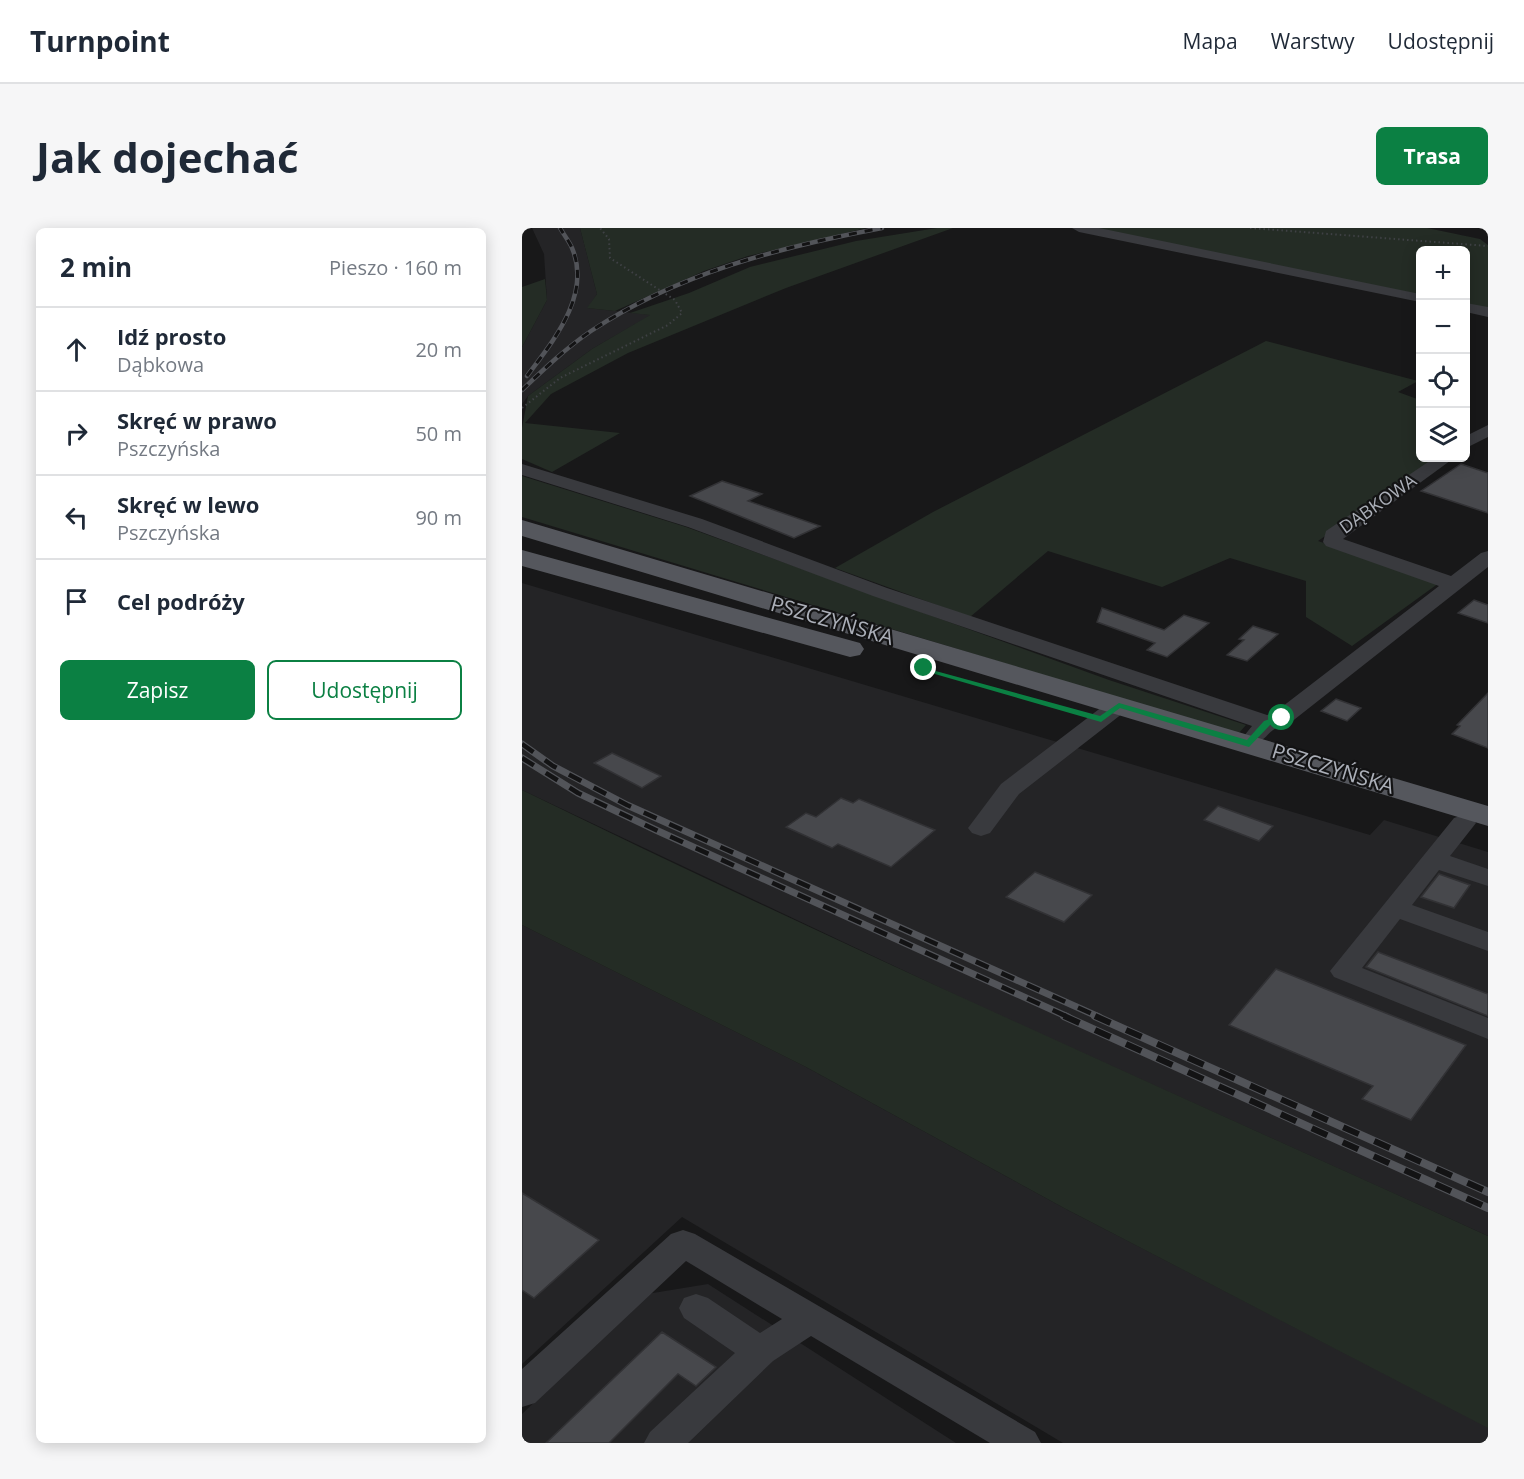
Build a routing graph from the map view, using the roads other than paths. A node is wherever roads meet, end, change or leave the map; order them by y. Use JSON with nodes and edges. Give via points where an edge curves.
{"nodes":[{"id":1,"x":1079,"y":228,"type":"edge"},
{"id":2,"x":1416,"y":297,"type":"edge"},
{"id":3,"x":1470,"y":309,"type":"edge"},
{"id":4,"x":1488,"y":312,"type":"edge"},
{"id":5,"x":1488,"y":430,"type":"edge"},
{"id":6,"x":1470,"y":441,"type":"edge"},
{"id":7,"x":1439,"y":462,"type":"edge"},
{"id":8,"x":522,"y":469,"type":"edge"},
{"id":9,"x":522,"y":528,"type":"edge"},
{"id":10,"x":1488,"y":557,"type":"edge"},
{"id":11,"x":522,"y":558,"type":"edge"},
{"id":12,"x":1454,"y":584,"type":"junction"},
{"id":13,"x":1110,"y":712,"type":"junction"},
{"id":14,"x":1258,"y":733,"type":"junction"},
{"id":15,"x":1480,"y":823,"type":"edge"},
{"id":16,"x":981,"y":828,"type":"dead end"},
{"id":17,"x":1434,"y":859,"type":"junction"},
{"id":18,"x":1488,"y":878,"type":"edge"},
{"id":19,"x":1395,"y":908,"type":"junction"},
{"id":20,"x":1488,"y":942,"type":"edge"},
{"id":21,"x":1488,"y":1029,"type":"edge"},
{"id":22,"x":696,"y":1308,"type":"dead end"},
{"id":23,"x":810,"y":1318,"type":"junction"},
{"id":24,"x":760,"y":1352,"type":"junction"},
{"id":25,"x":522,"y":1392,"type":"edge"},
{"id":26,"x":663,"y":1443,"type":"edge"},
{"id":27,"x":1022,"y":1443,"type":"edge"}],
"edges":[{"from":1,"to":2,"type":"street"},
{"from":3,"to":4,"type":"street"},
{"from":5,"to":6,"type":"street"},
{"from":7,"to":12,"type":"street","name":"DĄBKOWA","via":[[1333,535],[1333,542]]},
{"from":8,"to":14,"type":"street","via":[[695,523]]},
{"from":9,"to":13,"type":"main road","name":"PSZCZYŃSKA"},
{"from":10,"to":12,"type":"street"},
{"from":11,"to":13,"type":"main road","name":"PSZCZYŃSKA"},
{"from":12,"to":14,"type":"street"},
{"from":13,"to":14,"type":"main road","name":"PSZCZYŃSKA"},
{"from":13,"to":15,"type":"main road","name":"PSZCZYŃSKA"},
{"from":13,"to":16,"type":"street","via":[[1010,789]]},
{"from":14,"to":15,"type":"main road","name":"PSZCZYŃSKA"},
{"from":15,"to":17,"type":"street"},
{"from":17,"to":18,"type":"street"},
{"from":17,"to":19,"type":"street"},
{"from":19,"to":20,"type":"street"},
{"from":19,"to":21,"type":"street","via":[[1344,971]]},
{"from":22,"to":24,"type":"street"},
{"from":23,"to":24,"type":"street"},
{"from":23,"to":25,"type":"street","via":[[683,1243]]},
{"from":23,"to":27,"type":"street"},
{"from":24,"to":26,"type":"street"}]}
